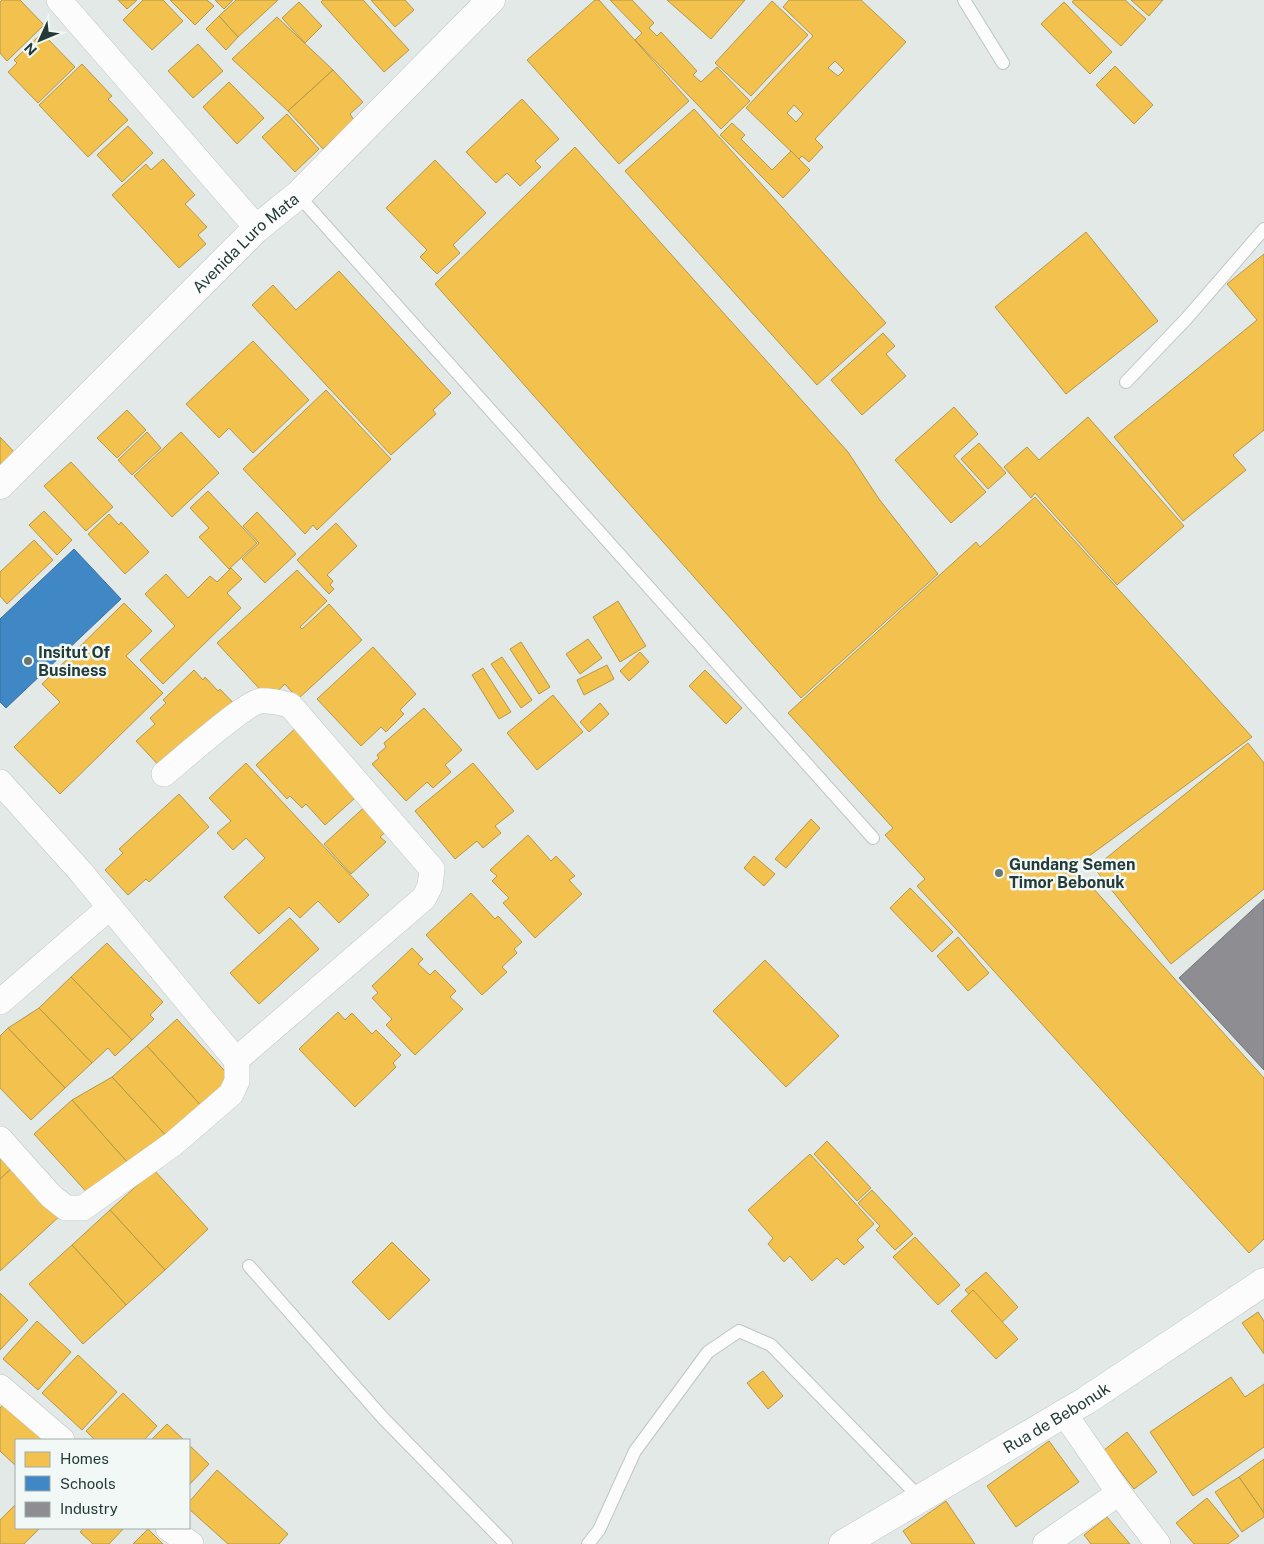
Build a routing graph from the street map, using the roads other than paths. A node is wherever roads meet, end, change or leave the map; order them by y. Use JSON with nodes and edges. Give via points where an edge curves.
{"nodes":[{"id":1,"x":59,"y":0,"type":"edge"},
{"id":2,"x":491,"y":0,"type":"edge"},
{"id":3,"x":964,"y":0,"type":"edge"},
{"id":4,"x":1003,"y":62,"type":"dead end"},
{"id":5,"x":298,"y":196,"type":"junction"},
{"id":6,"x":257,"y":228,"type":"junction"},
{"id":7,"x":1264,"y":229,"type":"edge"},
{"id":8,"x":1126,"y":382,"type":"dead end"},
{"id":9,"x":0,"y":485,"type":"edge"},
{"id":10,"x":164,"y":774,"type":"dead end"},
{"id":11,"x":0,"y":782,"type":"edge"},
{"id":12,"x":873,"y":838,"type":"dead end"},
{"id":13,"x":110,"y":907,"type":"junction"},
{"id":14,"x":0,"y":1002,"type":"edge"},
{"id":15,"x":236,"y":1060,"type":"junction"},
{"id":16,"x":0,"y":1139,"type":"edge"},
{"id":17,"x":249,"y":1266,"type":"dead end"},
{"id":18,"x":1264,"y":1282,"type":"edge"},
{"id":19,"x":1,"y":1390,"type":"edge"},
{"id":20,"x":1064,"y":1413,"type":"junction"},
{"id":21,"x":61,"y":1439,"type":"edge"},
{"id":22,"x":1119,"y":1493,"type":"junction"},
{"id":23,"x":920,"y":1498,"type":"junction"},
{"id":24,"x":169,"y":1529,"type":"edge"},
{"id":25,"x":191,"y":1544,"type":"edge"},
{"id":26,"x":506,"y":1544,"type":"edge"},
{"id":27,"x":588,"y":1544,"type":"edge"},
{"id":28,"x":843,"y":1544,"type":"edge"},
{"id":29,"x":1045,"y":1544,"type":"edge"},
{"id":30,"x":1158,"y":1544,"type":"edge"}],
"edges":[{"from":1,"to":6,"type":"street"},
{"from":2,"to":5,"type":"main road","name":"Avenida Luro Mata"},
{"from":3,"to":4,"type":"lane"},
{"from":5,"to":6,"type":"main road","name":"Avenida Luro Mata"},
{"from":5,"to":12,"type":"lane"},
{"from":6,"to":9,"type":"main road","name":"Avenida Luro Mata"},
{"from":7,"to":8,"type":"lane"},
{"from":10,"to":15,"type":"street","via":[[259,701],[290,705],[432,869],[430,886],[424,898]]},
{"from":11,"to":13,"type":"street"},
{"from":13,"to":14,"type":"street"},
{"from":13,"to":15,"type":"street"},
{"from":15,"to":16,"type":"street","via":[[237,1081],[231,1094],[173,1144],[83,1208],[66,1208],[51,1196]]},
{"from":17,"to":26,"type":"lane","via":[[383,1418]]},
{"from":18,"to":20,"type":"main road","name":"Rua de Bebonuk"},
{"from":19,"to":21,"type":"street"},
{"from":20,"to":22,"type":"street"},
{"from":20,"to":23,"type":"main road","name":"Rua de Bebonuk"},
{"from":22,"to":29,"type":"street"},
{"from":22,"to":30,"type":"street"},
{"from":23,"to":27,"type":"lane","via":[[771,1345],[739,1331],[708,1352],[634,1451],[599,1530]]},
{"from":23,"to":28,"type":"main road","name":"Rua de Bebonuk"},
{"from":24,"to":25,"type":"street"}]}
